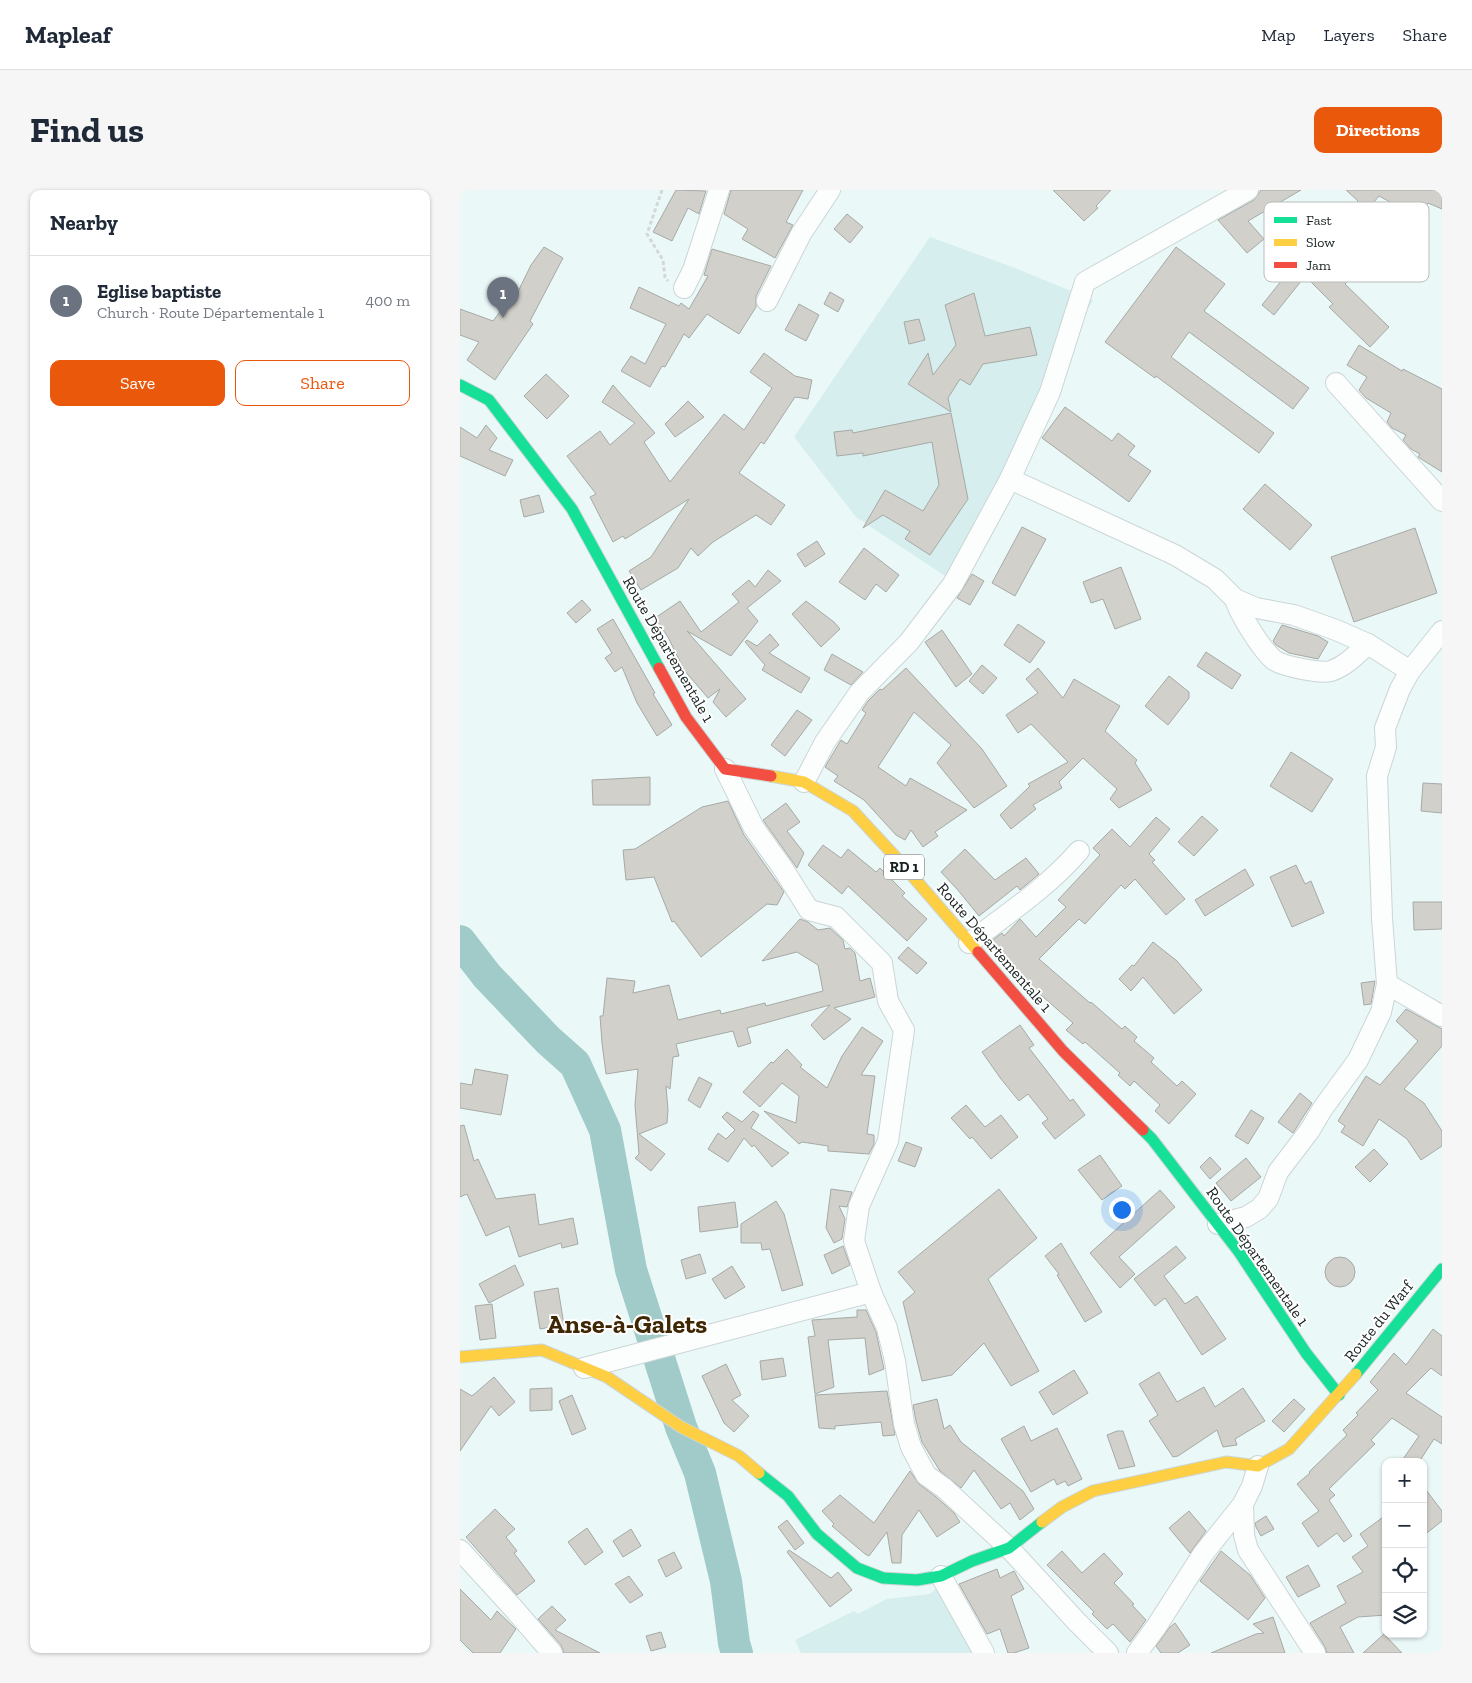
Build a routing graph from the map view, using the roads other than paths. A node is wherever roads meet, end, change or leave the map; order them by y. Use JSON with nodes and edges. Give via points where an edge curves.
{"nodes":[{"id":1,"x":719,"y":190,"type":"edge"},
{"id":2,"x":830,"y":190,"type":"edge"},
{"id":3,"x":1248,"y":190,"type":"edge"},
{"id":4,"x":684,"y":288,"type":"road end"},
{"id":5,"x":767,"y":301,"type":"dead end"},
{"id":6,"x":1336,"y":383,"type":"dead end"},
{"id":7,"x":460,"y":384,"type":"edge"},
{"id":8,"x":1010,"y":479,"type":"junction"},
{"id":9,"x":1442,"y":501,"type":"edge"},
{"id":10,"x":1235,"y":599,"type":"junction"},
{"id":11,"x":1442,"y":631,"type":"edge"},
{"id":12,"x":1368,"y":644,"type":"junction"},
{"id":13,"x":1410,"y":671,"type":"junction"},
{"id":14,"x":725,"y":769,"type":"junction"},
{"id":15,"x":804,"y":782,"type":"junction"},
{"id":16,"x":1079,"y":852,"type":"dead end"},
{"id":17,"x":969,"y":943,"type":"junction"},
{"id":18,"x":1387,"y":984,"type":"junction"},
{"id":19,"x":1442,"y":1016,"type":"edge"},
{"id":20,"x":1218,"y":1224,"type":"junction"},
{"id":21,"x":1442,"y":1269,"type":"edge"},
{"id":22,"x":870,"y":1292,"type":"junction"},
{"id":23,"x":460,"y":1357,"type":"edge"},
{"id":24,"x":584,"y":1368,"type":"junction"},
{"id":25,"x":1339,"y":1394,"type":"junction"},
{"id":26,"x":1258,"y":1466,"type":"junction"},
{"id":27,"x":1243,"y":1504,"type":"junction"},
{"id":28,"x":1008,"y":1548,"type":"junction"},
{"id":29,"x":460,"y":1550,"type":"edge"},
{"id":30,"x":941,"y":1576,"type":"junction"},
{"id":31,"x":552,"y":1653,"type":"edge"},
{"id":32,"x":984,"y":1653,"type":"edge"},
{"id":33,"x":1108,"y":1653,"type":"edge"},
{"id":34,"x":1137,"y":1653,"type":"edge"},
{"id":35,"x":1316,"y":1653,"type":"edge"}],
"edges":[{"from":1,"to":4,"type":"street","via":[[694,270]]},
{"from":2,"to":5,"type":"street","via":[[801,234]]},
{"from":3,"to":8,"type":"street","via":[[1085,282],[1050,392]]},
{"from":6,"to":9,"type":"street"},
{"from":7,"to":14,"type":"main road","name":"Route Départementale 1","via":[[489,400],[572,509],[686,717]]},
{"from":8,"to":10,"type":"street","via":[[1175,555],[1215,580]]},
{"from":8,"to":15,"type":"street","via":[[953,584],[909,642],[859,693],[825,742]]},
{"from":10,"to":12,"type":"street","via":[[1256,608],[1294,615]]},
{"from":10,"to":12,"type":"street","via":[[1238,610],[1275,661],[1301,669],[1330,672],[1350,661]]},
{"from":11,"to":13,"type":"street"},
{"from":12,"to":13,"type":"street"},
{"from":13,"to":18,"type":"street","via":[[1385,728],[1386,747],[1377,776]]},
{"from":14,"to":15,"type":"main road","name":"Route Départementale 1","number":"RD 1"},
{"from":14,"to":22,"type":"street","via":[[754,828],[809,910],[836,918],[882,963],[888,1001],[904,1030],[888,1140],[859,1206],[854,1241]]},
{"from":15,"to":17,"type":"main road","name":"Route Départementale 1","number":"RD 1","via":[[853,810]]},
{"from":16,"to":17,"type":"street","via":[[1027,899]]},
{"from":17,"to":20,"type":"main road","name":"Route Départementale 1","number":"RD 1","via":[[1063,1051],[1152,1139]]},
{"from":18,"to":19,"type":"street"},
{"from":18,"to":20,"type":"street","via":[[1381,1012],[1358,1060],[1278,1172],[1268,1199],[1246,1217]]},
{"from":20,"to":25,"type":"main road","name":"Route Départementale 1","number":"RD 1","via":[[1306,1353]]},
{"from":21,"to":25,"type":"main road","name":"Route du Warf"},
{"from":22,"to":24,"type":"street"},
{"from":22,"to":28,"type":"street","via":[[887,1328],[911,1447],[926,1475]]},
{"from":23,"to":24,"type":"main road","via":[[542,1350]]},
{"from":24,"to":30,"type":"main road","via":[[607,1377],[681,1427],[739,1456],[788,1496],[817,1534],[858,1568],[883,1578],[917,1580]]},
{"from":25,"to":26,"type":"main road","name":"Route du Warf","via":[[1289,1449]]},
{"from":26,"to":27,"type":"street"},
{"from":26,"to":28,"type":"main road","via":[[1226,1462],[1093,1491],[1062,1507]]},
{"from":27,"to":34,"type":"street","via":[[1203,1554]]},
{"from":27,"to":35,"type":"street","via":[[1248,1550]]},
{"from":28,"to":30,"type":"main road"},
{"from":28,"to":33,"type":"street"},
{"from":29,"to":31,"type":"street"},
{"from":30,"to":32,"type":"street"}]}
